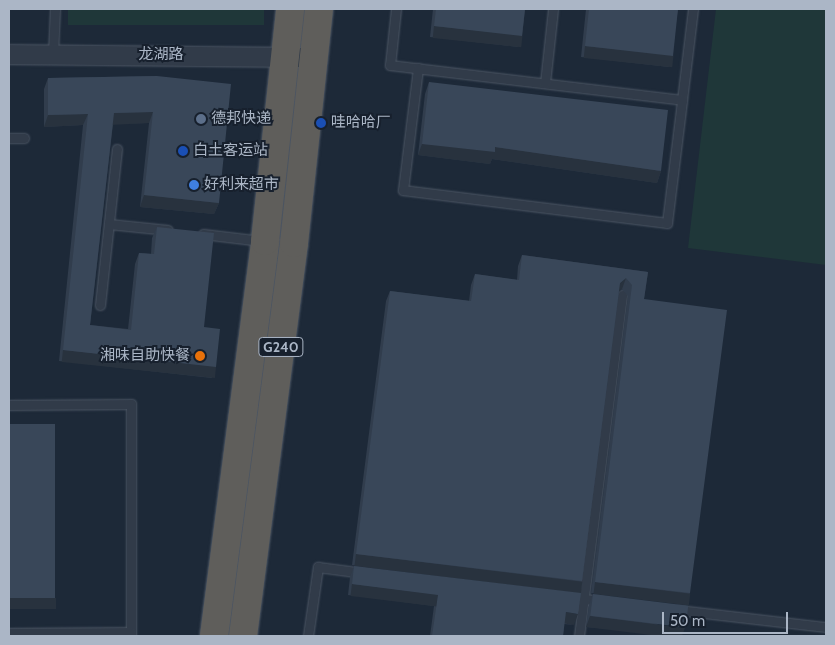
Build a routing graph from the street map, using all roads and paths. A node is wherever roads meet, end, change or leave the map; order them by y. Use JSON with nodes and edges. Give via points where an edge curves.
{"nodes":[{"id":1,"x":55,"y":9,"type":"edge"},
{"id":2,"x":290,"y":9,"type":"edge"},
{"id":3,"x":319,"y":9,"type":"edge"},
{"id":4,"x":396,"y":9,"type":"edge"},
{"id":5,"x":553,"y":9,"type":"edge"},
{"id":6,"x":693,"y":9,"type":"edge"},
{"id":7,"x":9,"y":54,"type":"edge"},
{"id":8,"x":53,"y":54,"type":"junction"},
{"id":9,"x":285,"y":56,"type":"junction"},
{"id":10,"x":314,"y":57,"type":"junction"},
{"id":11,"x":418,"y":68,"type":"junction"},
{"id":12,"x":544,"y":84,"type":"junction"},
{"id":13,"x":682,"y":100,"type":"junction"},
{"id":14,"x":9,"y":138,"type":"edge"},
{"id":15,"x":24,"y":138,"type":"dead end"},
{"id":16,"x":117,"y":149,"type":"dead end"},
{"id":17,"x":109,"y":224,"type":"junction"},
{"id":18,"x":177,"y":231,"type":"edge"},
{"id":19,"x":197,"y":234,"type":"edge"},
{"id":20,"x":265,"y":241,"type":"junction"},
{"id":21,"x":622,"y":295,"type":"edge"},
{"id":22,"x":100,"y":305,"type":"dead end"},
{"id":23,"x":9,"y":405,"type":"edge"},
{"id":24,"x":377,"y":574,"type":"edge"},
{"id":25,"x":554,"y":595,"type":"edge"},
{"id":26,"x":584,"y":598,"type":"junction"},
{"id":27,"x":613,"y":602,"type":"edge"},
{"id":28,"x":671,"y":609,"type":"edge"},
{"id":29,"x":826,"y":627,"type":"edge"},
{"id":30,"x":9,"y":632,"type":"edge"},
{"id":31,"x":131,"y":634,"type":"edge"},
{"id":32,"x":214,"y":636,"type":"edge"},
{"id":33,"x":243,"y":636,"type":"edge"},
{"id":34,"x":308,"y":636,"type":"edge"},
{"id":35,"x":579,"y":636,"type":"edge"}],
"edges":[{"from":1,"to":8,"type":"lane"},
{"from":2,"to":9,"type":"highway","number":"G240"},
{"from":3,"to":10,"type":"highway","number":"G240"},
{"from":4,"to":11,"type":"lane","via":[[390,65]]},
{"from":5,"to":12,"type":"lane"},
{"from":6,"to":13,"type":"lane"},
{"from":7,"to":8,"type":"street","name":"龙湖路"},
{"from":8,"to":9,"type":"street","name":"龙湖路"},
{"from":9,"to":10,"type":"street","name":"龙湖路"},
{"from":9,"to":20,"type":"highway","number":"G240"},
{"from":10,"to":33,"type":"highway","number":"G240","via":[[294,243]]},
{"from":11,"to":12,"type":"lane"},
{"from":11,"to":13,"type":"lane","via":[[403,190],[667,223]]},
{"from":12,"to":13,"type":"lane"},
{"from":14,"to":15,"type":"lane"},
{"from":16,"to":17,"type":"lane"},
{"from":17,"to":18,"type":"lane"},
{"from":17,"to":22,"type":"lane"},
{"from":19,"to":20,"type":"lane"},
{"from":20,"to":32,"type":"highway","number":"G240"},
{"from":21,"to":26,"type":"lane"},
{"from":23,"to":31,"type":"lane","via":[[131,404]]},
{"from":24,"to":34,"type":"lane","via":[[318,567]]},
{"from":25,"to":26,"type":"lane"},
{"from":26,"to":27,"type":"lane"},
{"from":26,"to":35,"type":"lane"},
{"from":28,"to":29,"type":"lane"},
{"from":30,"to":31,"type":"lane"}]}
